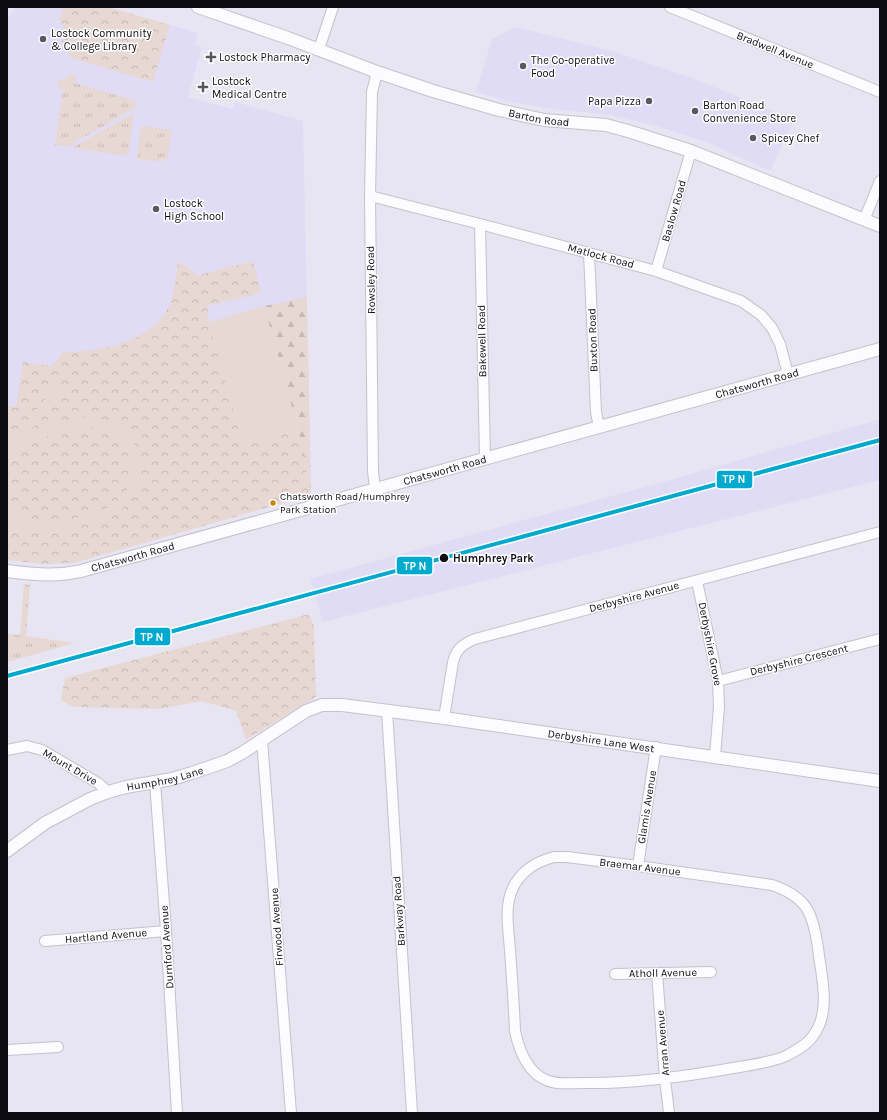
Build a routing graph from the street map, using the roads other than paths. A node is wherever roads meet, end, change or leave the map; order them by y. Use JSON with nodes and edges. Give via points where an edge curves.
{"nodes":[{"id":1,"x":198,"y":7,"type":"edge"},
{"id":2,"x":333,"y":7,"type":"edge"},
{"id":3,"x":670,"y":7,"type":"edge"},
{"id":4,"x":320,"y":49,"type":"junction"},
{"id":5,"x":377,"y":72,"type":"junction"},
{"id":6,"x":880,"y":92,"type":"edge"},
{"id":7,"x":691,"y":152,"type":"junction"},
{"id":8,"x":880,"y":181,"type":"edge"},
{"id":9,"x":370,"y":196,"type":"junction"},
{"id":10,"x":864,"y":220,"type":"junction"},
{"id":11,"x":480,"y":224,"type":"junction"},
{"id":12,"x":880,"y":226,"type":"edge"},
{"id":13,"x":589,"y":253,"type":"junction"},
{"id":14,"x":656,"y":271,"type":"junction"},
{"id":15,"x":880,"y":349,"type":"edge"},
{"id":16,"x":788,"y":374,"type":"junction"},
{"id":17,"x":598,"y":427,"type":"junction"},
{"id":18,"x":485,"y":458,"type":"junction"},
{"id":19,"x":375,"y":488,"type":"junction"},
{"id":20,"x":880,"y":532,"type":"edge"},
{"id":21,"x":7,"y":571,"type":"edge"},
{"id":22,"x":697,"y":581,"type":"junction"},
{"id":23,"x":880,"y":639,"type":"edge"},
{"id":24,"x":718,"y":681,"type":"junction"},
{"id":25,"x":322,"y":704,"type":"joint"},
{"id":26,"x":386,"y":710,"type":"junction"},
{"id":27,"x":444,"y":718,"type":"junction"},
{"id":28,"x":262,"y":740,"type":"junction"},
{"id":29,"x":656,"y":747,"type":"junction"},
{"id":30,"x":7,"y":750,"type":"edge"},
{"id":31,"x":715,"y":756,"type":"junction"},
{"id":32,"x":880,"y":781,"type":"edge"},
{"id":33,"x":155,"y":782,"type":"junction"},
{"id":34,"x":108,"y":792,"type":"junction"},
{"id":35,"x":7,"y":851,"type":"edge"},
{"id":36,"x":638,"y":866,"type":"junction"},
{"id":37,"x":166,"y":931,"type":"junction"},
{"id":38,"x":45,"y":941,"type":"dead end"},
{"id":39,"x":711,"y":972,"type":"dead end"},
{"id":40,"x":657,"y":973,"type":"junction"},
{"id":41,"x":615,"y":974,"type":"dead end"},
{"id":42,"x":58,"y":1048,"type":"dead end"},
{"id":43,"x":7,"y":1050,"type":"edge"},
{"id":44,"x":665,"y":1079,"type":"junction"},
{"id":45,"x":177,"y":1113,"type":"edge"},
{"id":46,"x":291,"y":1113,"type":"edge"},
{"id":47,"x":412,"y":1113,"type":"edge"},
{"id":48,"x":670,"y":1113,"type":"edge"}],
"edges":[{"from":1,"to":4,"type":"street","name":"Barton Road"},
{"from":2,"to":4,"type":"street"},
{"from":3,"to":6,"type":"street","name":"Bradwell Avenue"},
{"from":4,"to":5,"type":"street","name":"Barton Road"},
{"from":5,"to":7,"type":"street","name":"Barton Road","via":[[514,114],[544,120],[606,126]]},
{"from":5,"to":9,"type":"street","name":"Rowsley Road","via":[[372,92]]},
{"from":7,"to":10,"type":"street","name":"Barton Road"},
{"from":7,"to":14,"type":"street","name":"Baslow Road"},
{"from":8,"to":10,"type":"street"},
{"from":9,"to":11,"type":"street","name":"Matlock Road"},
{"from":9,"to":19,"type":"street","name":"Rowsley Road"},
{"from":10,"to":12,"type":"street","name":"Barton Road"},
{"from":11,"to":13,"type":"street","name":"Matlock Road"},
{"from":11,"to":18,"type":"street","name":"Bakewell Road"},
{"from":13,"to":14,"type":"street","name":"Matlock Road"},
{"from":13,"to":17,"type":"street","name":"Buxton Road"},
{"from":14,"to":16,"type":"street","name":"Matlock Road","via":[[741,301],[761,315],[772,328],[780,344]]},
{"from":15,"to":16,"type":"street","name":"Chatsworth Road"},
{"from":16,"to":17,"type":"street","name":"Chatsworth Road"},
{"from":17,"to":18,"type":"street","name":"Chatsworth Road"},
{"from":18,"to":19,"type":"street","name":"Chatsworth Road"},
{"from":19,"to":21,"type":"street","name":"Chatsworth Road","via":[[81,571],[63,575],[44,575]]},
{"from":20,"to":22,"type":"street","name":"Derbyshire Avenue"},
{"from":22,"to":24,"type":"street","name":"Derbyshire Grove"},
{"from":22,"to":27,"type":"street","name":"Derbyshire Avenue","via":[[466,642],[455,654]]},
{"from":23,"to":24,"type":"street","name":"Derbyshire Crescent"},
{"from":24,"to":31,"type":"street","name":"Derbyshire Grove","via":[[719,707]]},
{"from":25,"to":26,"type":"street","name":"Derbyshire Lane West"},
{"from":25,"to":28,"type":"street","name":"Humphrey Lane","via":[[306,711]]},
{"from":26,"to":27,"type":"street","name":"Derbyshire Lane West"},
{"from":26,"to":47,"type":"street","name":"Barkway Road"},
{"from":27,"to":29,"type":"street","name":"Derbyshire Lane West"},
{"from":28,"to":33,"type":"street","name":"Humphrey Lane","via":[[242,753],[206,769]]},
{"from":28,"to":46,"type":"street","name":"Firwood Avenue"},
{"from":29,"to":31,"type":"street","name":"Derbyshire Lane West"},
{"from":29,"to":36,"type":"street","name":"Glamis Avenue"},
{"from":30,"to":34,"type":"street","name":"Mount Drive","via":[[27,746],[42,750],[98,783]]},
{"from":31,"to":32,"type":"street","name":"Derbyshire Lane West"},
{"from":33,"to":34,"type":"street","name":"Humphrey Lane"},
{"from":33,"to":37,"type":"street","name":"Durnford Avenue"},
{"from":34,"to":35,"type":"street","name":"Humphrey Lane","via":[[79,804],[45,823]]},
{"from":36,"to":44,"type":"street","name":"Braemar Avenue","via":[[554,857],[532,865],[516,881],[508,911],[515,1031],[525,1061],[538,1076],[555,1083]]},
{"from":36,"to":44,"type":"street","name":"Braemar Avenue","via":[[772,885],[788,890],[801,901],[811,915],[816,932],[824,999],[823,1012],[820,1025],[805,1044],[776,1059]]},
{"from":37,"to":38,"type":"street","name":"Hartland Avenue"},
{"from":37,"to":45,"type":"street","name":"Durnford Avenue"},
{"from":39,"to":40,"type":"street","name":"Atholl Avenue"},
{"from":40,"to":41,"type":"street","name":"Atholl Avenue"},
{"from":40,"to":44,"type":"street","name":"Arran Avenue"},
{"from":42,"to":43,"type":"street"},
{"from":44,"to":48,"type":"street","name":"Arran Avenue"}]}
